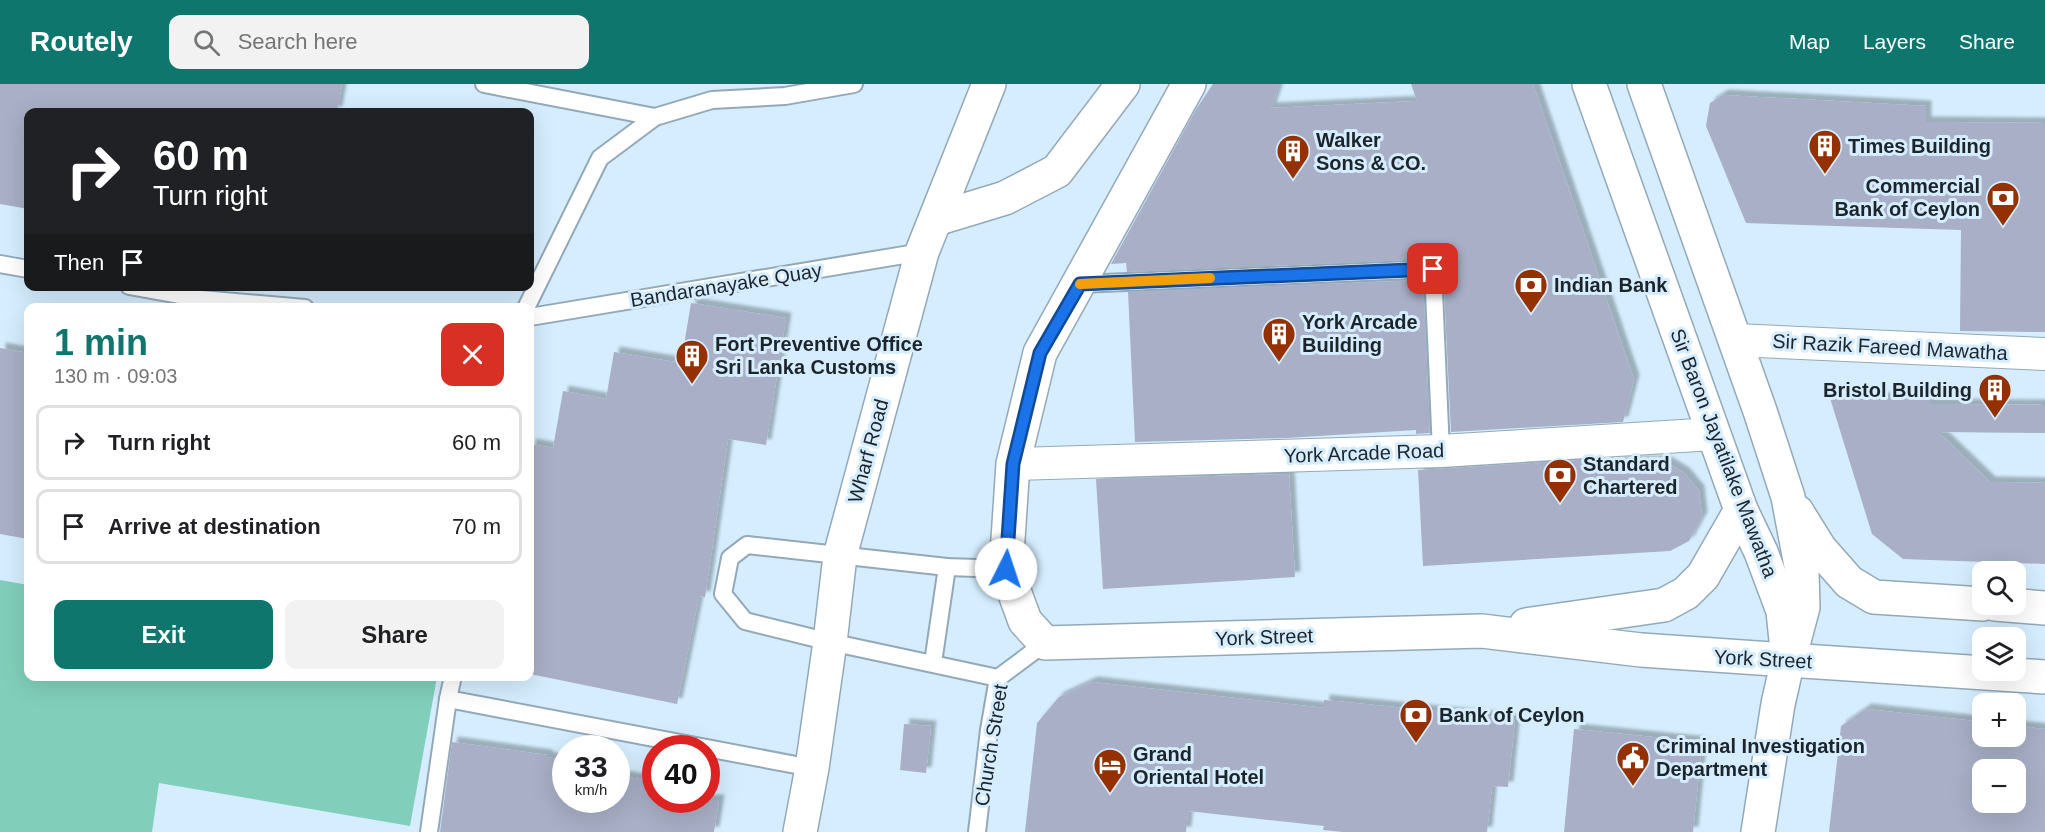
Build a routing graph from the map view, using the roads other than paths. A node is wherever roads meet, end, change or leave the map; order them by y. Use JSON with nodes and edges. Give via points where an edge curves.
{"nodes":[{"id":1,"x":484,"y":84,"type":"edge"},
{"id":2,"x":854,"y":84,"type":"edge"},
{"id":3,"x":989,"y":84,"type":"edge"},
{"id":4,"x":1124,"y":84,"type":"edge"},
{"id":5,"x":1189,"y":84,"type":"edge"},
{"id":6,"x":1589,"y":84,"type":"edge"},
{"id":7,"x":1644,"y":84,"type":"edge"},
{"id":8,"x":655,"y":117,"type":"junction"},
{"id":9,"x":936,"y":219,"type":"junction"},
{"id":10,"x":922,"y":252,"type":"junction"},
{"id":11,"x":0,"y":264,"type":"edge"},
{"id":12,"x":24,"y":268,"type":"edge"},
{"id":13,"x":1080,"y":284,"type":"junction"},
{"id":14,"x":157,"y":291,"type":"edge"},
{"id":15,"x":247,"y":303,"type":"edge"},
{"id":16,"x":528,"y":303,"type":"edge"},
{"id":17,"x":534,"y":316,"type":"edge"},
{"id":18,"x":1735,"y":340,"type":"junction"},
{"id":19,"x":2045,"y":354,"type":"edge"},
{"id":20,"x":1714,"y":434,"type":"junction"},
{"id":21,"x":1442,"y":451,"type":"junction"},
{"id":22,"x":1013,"y":464,"type":"junction"},
{"id":23,"x":1788,"y":497,"type":"junction"},
{"id":24,"x":1741,"y":510,"type":"junction"},
{"id":25,"x":840,"y":556,"type":"junction"},
{"id":26,"x":947,"y":567,"type":"junction"},
{"id":27,"x":1006,"y":569,"type":"junction"},
{"id":28,"x":1972,"y":603,"type":"edge"},
{"id":29,"x":2026,"y":606,"type":"edge"},
{"id":30,"x":2045,"y":608,"type":"edge"},
{"id":31,"x":1482,"y":631,"type":"junction"},
{"id":32,"x":830,"y":642,"type":"junction"},
{"id":33,"x":1045,"y":643,"type":"junction"},
{"id":34,"x":1788,"y":660,"type":"junction"},
{"id":35,"x":933,"y":663,"type":"junction"},
{"id":36,"x":2045,"y":677,"type":"edge"},
{"id":37,"x":998,"y":678,"type":"junction"},
{"id":38,"x":452,"y":681,"type":"edge"},
{"id":39,"x":448,"y":699,"type":"junction"},
{"id":40,"x":812,"y":768,"type":"junction"},
{"id":41,"x":429,"y":832,"type":"edge"},
{"id":42,"x":800,"y":832,"type":"edge"},
{"id":43,"x":977,"y":832,"type":"edge"},
{"id":44,"x":1758,"y":832,"type":"edge"}],
"edges":[{"from":1,"to":8,"type":"lane"},
{"from":2,"to":8,"type":"lane","via":[[785,96],[712,100]]},
{"from":3,"to":9,"type":"main road","name":"Wharf Road"},
{"from":4,"to":9,"type":"main road","via":[[1057,171],[1005,198]]},
{"from":5,"to":13,"type":"main road"},
{"from":6,"to":20,"type":"main road","name":"Sir Baron Jayatilake Mawatha"},
{"from":7,"to":18,"type":"main road"},
{"from":8,"to":16,"type":"lane","via":[[600,158]]},
{"from":9,"to":10,"type":"main road","name":"Wharf Road"},
{"from":10,"to":17,"type":"lane","name":"Bandaranayake Quay"},
{"from":10,"to":25,"type":"main road","name":"Wharf Road"},
{"from":11,"to":12,"type":"lane"},
{"from":13,"to":21,"type":"lane","via":[[1433,269]]},
{"from":13,"to":22,"type":"main road","via":[[1040,353]]},
{"from":14,"to":15,"type":"lane"},
{"from":18,"to":19,"type":"street","name":"Sir Razik Fareed Mawatha"},
{"from":18,"to":23,"type":"main road"},
{"from":20,"to":21,"type":"street","name":"York Arcade Road"},
{"from":20,"to":24,"type":"main road","name":"Sir Baron Jayatilake Mawatha"},
{"from":21,"to":22,"type":"street","name":"York Arcade Road"},
{"from":22,"to":27,"type":"main road"},
{"from":23,"to":28,"type":"main road","via":[[1820,549],[1849,582],[1874,597]]},
{"from":23,"to":34,"type":"main road","via":[[1802,571],[1803,607]]},
{"from":24,"to":31,"type":"main road","name":"York Street","via":[[1703,576],[1686,593],[1664,605]]},
{"from":24,"to":34,"type":"main road","name":"Sir Baron Jayatilake Mawatha","via":[[1784,611]]},
{"from":25,"to":26,"type":"lane"},
{"from":25,"to":32,"type":"main road","name":"Wharf Road"},
{"from":25,"to":32,"type":"lane","via":[[747,545],[730,558],[723,594],[745,621]]},
{"from":26,"to":27,"type":"lane"},
{"from":26,"to":35,"type":"lane"},
{"from":27,"to":33,"type":"main road","via":[[1025,621]]},
{"from":29,"to":30,"type":"main road"},
{"from":31,"to":33,"type":"main road","name":"York Street"},
{"from":31,"to":34,"type":"main road","name":"York Street","via":[[1641,650]]},
{"from":32,"to":35,"type":"lane"},
{"from":32,"to":40,"type":"main road","name":"Wharf Road"},
{"from":33,"to":37,"type":"lane","name":"Church Street"},
{"from":34,"to":36,"type":"main road","name":"York Street"},
{"from":34,"to":44,"type":"main road","name":"Sir Baron Jayatilake Mawatha"},
{"from":35,"to":37,"type":"lane"},
{"from":37,"to":43,"type":"lane","name":"Church Street"},
{"from":38,"to":39,"type":"lane"},
{"from":39,"to":40,"type":"lane"},
{"from":39,"to":41,"type":"lane"},
{"from":40,"to":42,"type":"main road","name":"Wharf Road"}]}
